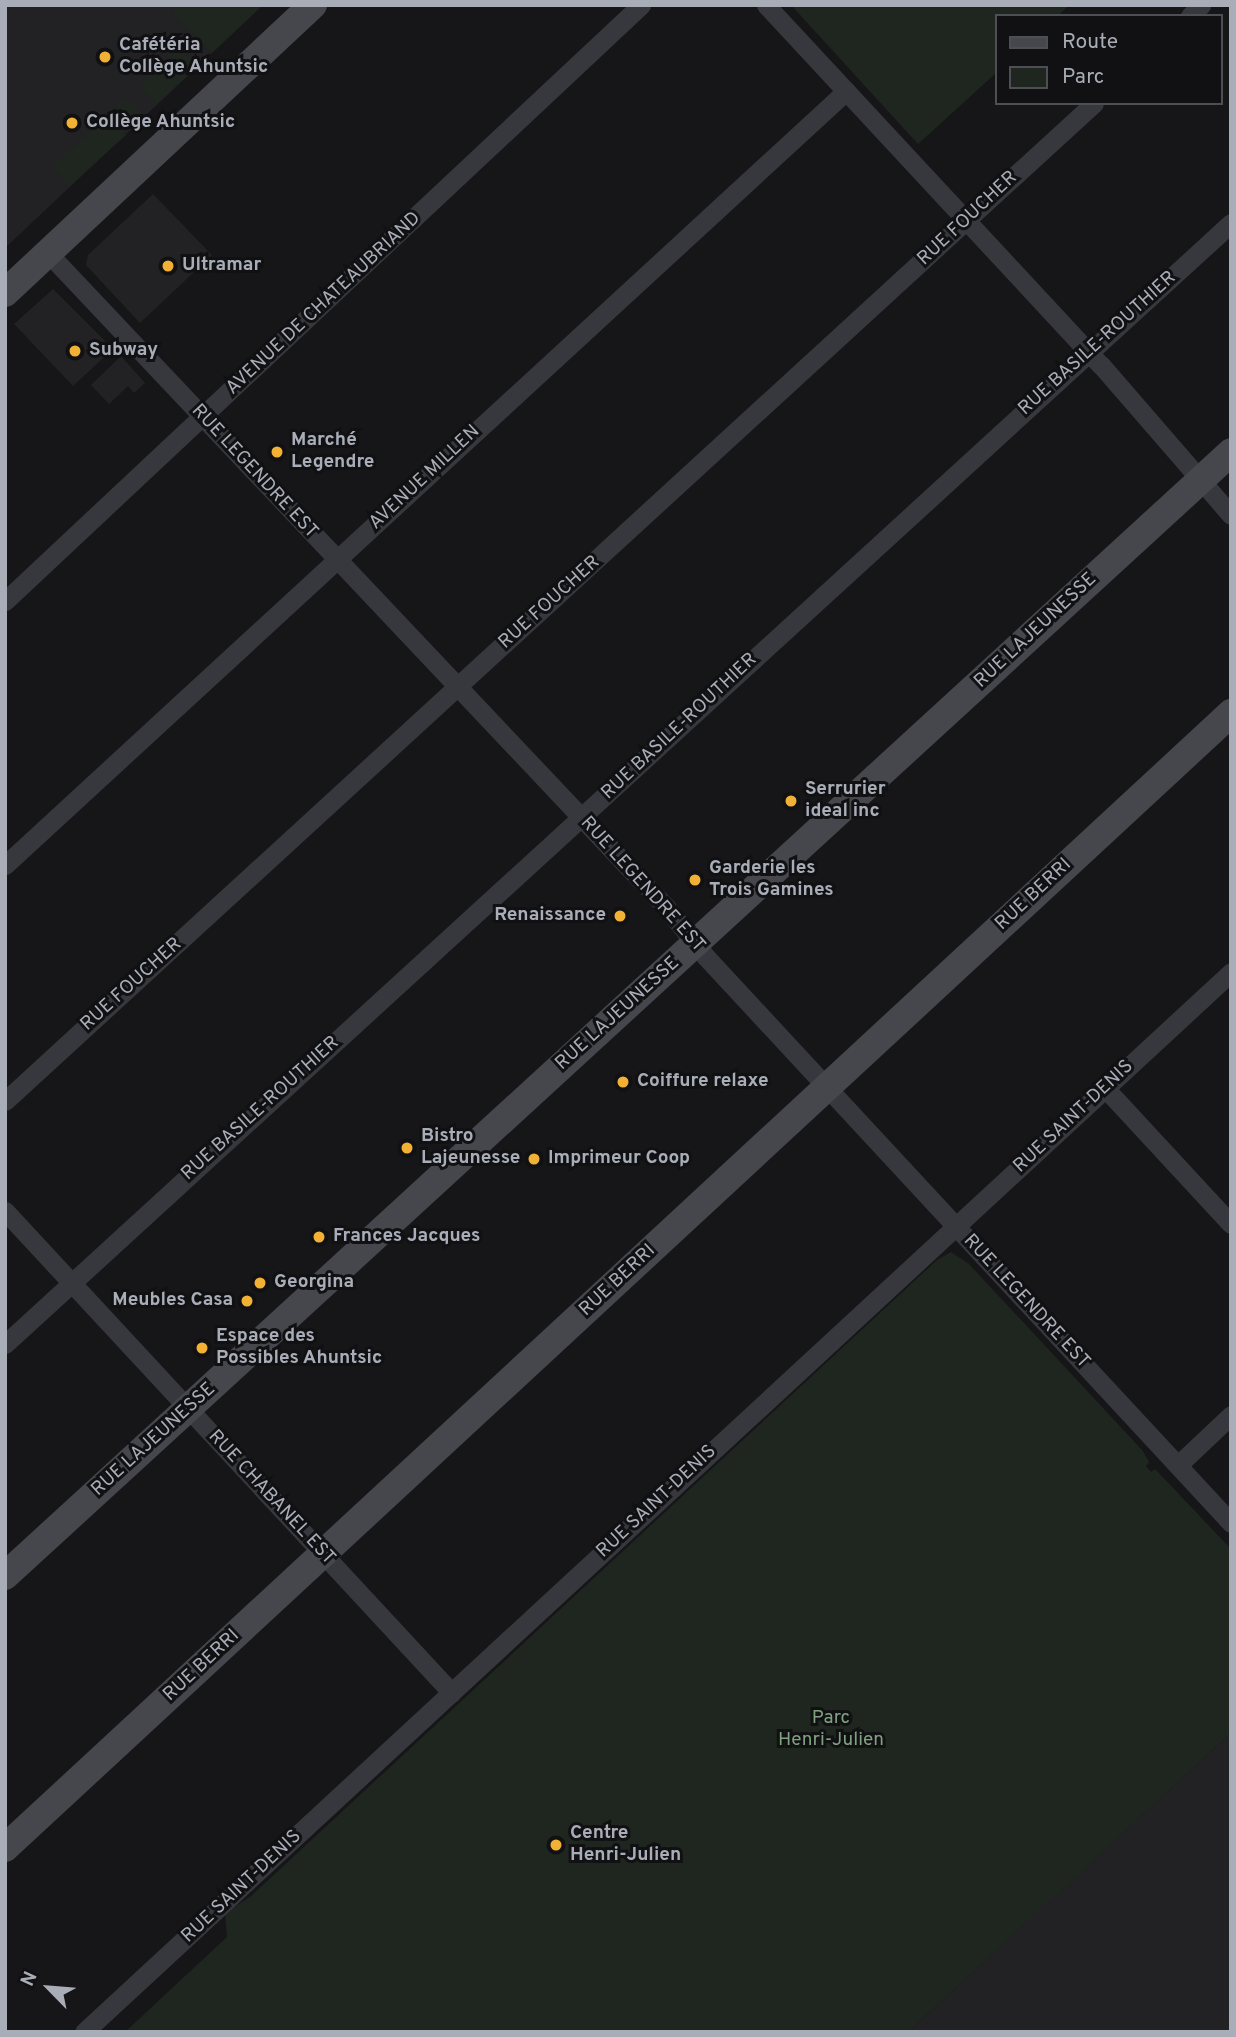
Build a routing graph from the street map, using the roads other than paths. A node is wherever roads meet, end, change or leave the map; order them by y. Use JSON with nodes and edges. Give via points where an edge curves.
{"nodes":[{"id":1,"x":313,"y":5,"type":"edge"},
{"id":2,"x":640,"y":5,"type":"edge"},
{"id":3,"x":766,"y":5,"type":"edge"},
{"id":4,"x":846,"y":91,"type":"junction"},
{"id":5,"x":1092,"y":105,"type":"edge"},
{"id":6,"x":965,"y":222,"type":"junction"},
{"id":7,"x":1231,"y":223,"type":"edge"},
{"id":8,"x":47,"y":253,"type":"junction"},
{"id":9,"x":5,"y":293,"type":"edge"},
{"id":10,"x":1090,"y":353,"type":"junction"},
{"id":11,"x":203,"y":416,"type":"junction"},
{"id":12,"x":1231,"y":452,"type":"edge"},
{"id":13,"x":1202,"y":479,"type":"junction"},
{"id":14,"x":1231,"y":515,"type":"edge"},
{"id":15,"x":337,"y":560,"type":"junction"},
{"id":16,"x":5,"y":601,"type":"edge"},
{"id":17,"x":458,"y":687,"type":"junction"},
{"id":18,"x":1231,"y":713,"type":"edge"},
{"id":19,"x":581,"y":817,"type":"junction"},
{"id":20,"x":5,"y":865,"type":"edge"},
{"id":21,"x":695,"y":944,"type":"junction"},
{"id":22,"x":1231,"y":972,"type":"edge"},
{"id":23,"x":827,"y":1088,"type":"junction"},
{"id":24,"x":1105,"y":1088,"type":"junction"},
{"id":25,"x":5,"y":1101,"type":"edge"},
{"id":26,"x":5,"y":1211,"type":"edge"},
{"id":27,"x":1231,"y":1224,"type":"edge"},
{"id":28,"x":955,"y":1227,"type":"junction"},
{"id":29,"x":72,"y":1283,"type":"junction"},
{"id":30,"x":5,"y":1344,"type":"edge"},
{"id":31,"x":189,"y":1408,"type":"junction"},
{"id":32,"x":1231,"y":1415,"type":"edge"},
{"id":33,"x":1178,"y":1465,"type":"junction"},
{"id":34,"x":1231,"y":1522,"type":"edge"},
{"id":35,"x":323,"y":1554,"type":"junction"},
{"id":36,"x":5,"y":1576,"type":"edge"},
{"id":37,"x":452,"y":1693,"type":"junction"},
{"id":38,"x":5,"y":1848,"type":"edge"},
{"id":39,"x":84,"y":2032,"type":"edge"}],
"edges":[{"from":1,"to":8,"type":"main road"},
{"from":2,"to":11,"type":"street","name":"AVENUE DE CHATEAUBRIAND"},
{"from":3,"to":4,"type":"street"},
{"from":4,"to":6,"type":"street"},
{"from":4,"to":15,"type":"street","name":"AVENUE MILLEN"},
{"from":5,"to":6,"type":"street","name":"RUE FOUCHER"},
{"from":6,"to":10,"type":"street"},
{"from":6,"to":17,"type":"street","name":"RUE FOUCHER"},
{"from":7,"to":10,"type":"street","name":"RUE BASILE-ROUTHIER"},
{"from":8,"to":9,"type":"main road"},
{"from":8,"to":11,"type":"street","name":"RUE LEGENDRE EST"},
{"from":10,"to":13,"type":"street"},
{"from":10,"to":19,"type":"street","name":"RUE BASILE-ROUTHIER"},
{"from":11,"to":15,"type":"street","name":"RUE LEGENDRE EST"},
{"from":11,"to":16,"type":"street","name":"AVENUE DE CHATEAUBRIAND"},
{"from":12,"to":13,"type":"main road","name":"RUE LAJEUNESSE"},
{"from":13,"to":14,"type":"street"},
{"from":13,"to":21,"type":"main road","name":"RUE LAJEUNESSE"},
{"from":15,"to":17,"type":"street","name":"RUE LEGENDRE EST"},
{"from":15,"to":20,"type":"street","name":"AVENUE MILLEN"},
{"from":17,"to":19,"type":"street","name":"RUE LEGENDRE EST"},
{"from":17,"to":25,"type":"street","name":"RUE FOUCHER"},
{"from":18,"to":23,"type":"main road","name":"RUE BERRI"},
{"from":19,"to":21,"type":"street","name":"RUE LEGENDRE EST"},
{"from":19,"to":29,"type":"street","name":"RUE BASILE-ROUTHIER"},
{"from":21,"to":23,"type":"street","name":"RUE LEGENDRE EST"},
{"from":21,"to":31,"type":"main road","name":"RUE LAJEUNESSE"},
{"from":22,"to":24,"type":"street","name":"RUE SAINT-DENIS"},
{"from":23,"to":28,"type":"street","name":"RUE LEGENDRE EST"},
{"from":23,"to":35,"type":"main road","name":"RUE BERRI"},
{"from":24,"to":27,"type":"street"},
{"from":24,"to":28,"type":"street","name":"RUE SAINT-DENIS"},
{"from":26,"to":29,"type":"street","name":"RUE CHABANEL EST"},
{"from":28,"to":33,"type":"street","name":"RUE LEGENDRE EST"},
{"from":28,"to":37,"type":"street","name":"RUE SAINT-DENIS"},
{"from":29,"to":30,"type":"street","name":"RUE BASILE-ROUTHIER"},
{"from":29,"to":31,"type":"street","name":"RUE CHABANEL EST"},
{"from":31,"to":35,"type":"street","name":"RUE CHABANEL EST"},
{"from":31,"to":36,"type":"main road","name":"RUE LAJEUNESSE"},
{"from":32,"to":33,"type":"street"},
{"from":33,"to":34,"type":"street","name":"RUE LEGENDRE EST"},
{"from":35,"to":37,"type":"street","name":"RUE CHABANEL EST"},
{"from":35,"to":38,"type":"main road","name":"RUE BERRI"},
{"from":37,"to":39,"type":"street","name":"RUE SAINT-DENIS"}]}
